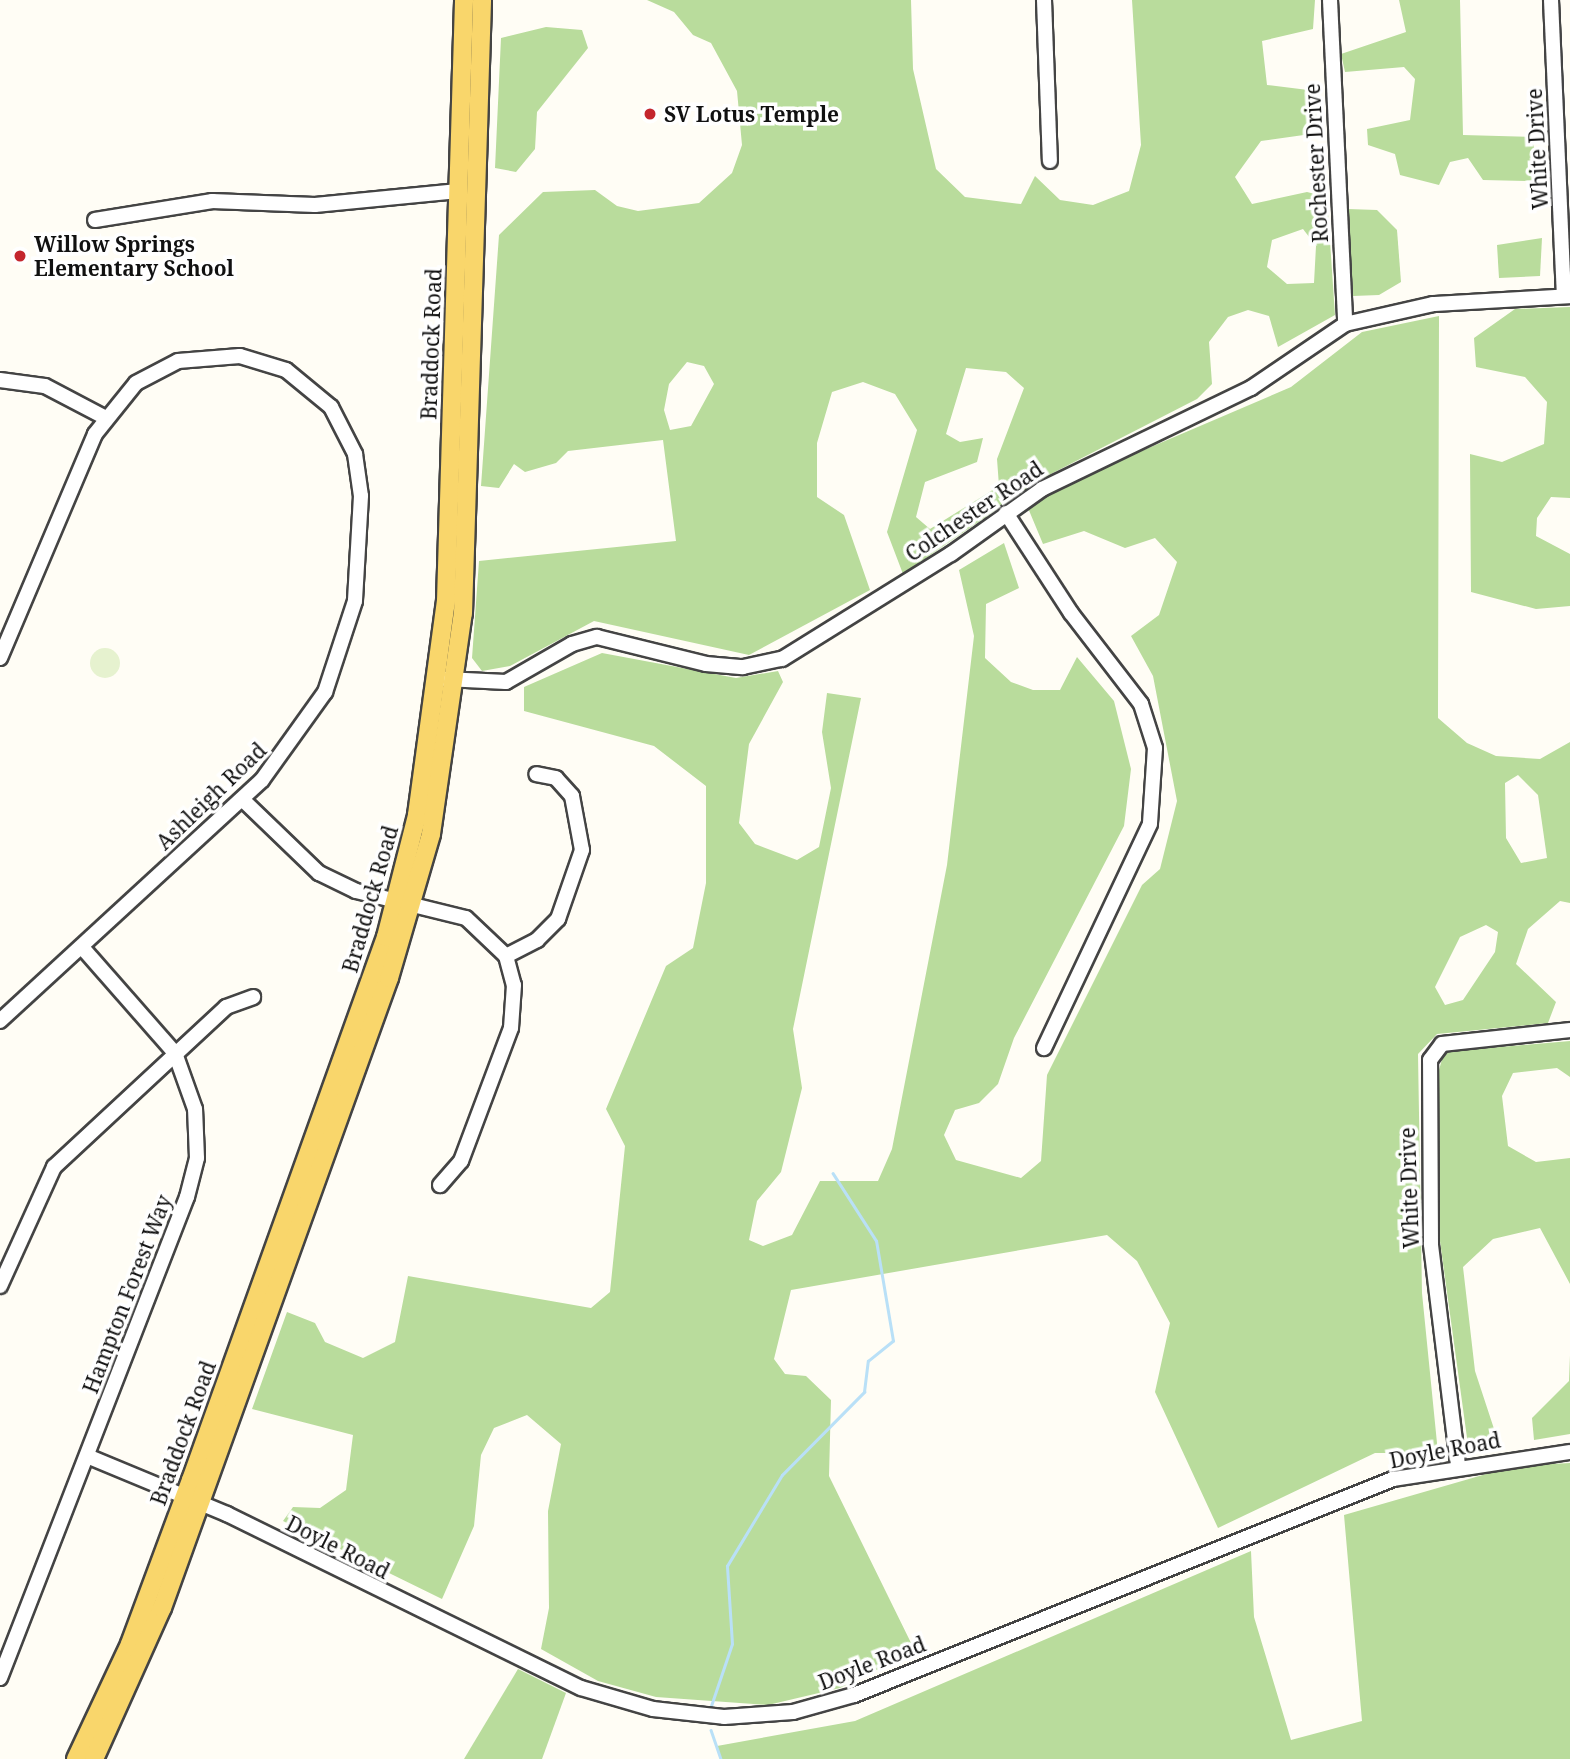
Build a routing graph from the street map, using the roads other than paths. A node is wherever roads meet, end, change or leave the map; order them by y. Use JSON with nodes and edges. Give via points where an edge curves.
{"nodes":[{"id":1,"x":464,"y":0,"type":"edge"},
{"id":2,"x":482,"y":0,"type":"edge"},
{"id":3,"x":1044,"y":0,"type":"edge"},
{"id":4,"x":1330,"y":0,"type":"edge"},
{"id":5,"x":1551,"y":0,"type":"edge"},
{"id":6,"x":1051,"y":161,"type":"dead end"},
{"id":7,"x":458,"y":191,"type":"junction"},
{"id":8,"x":95,"y":220,"type":"dead end"},
{"id":9,"x":1567,"y":296,"type":"edge"},
{"id":10,"x":1345,"y":324,"type":"junction"},
{"id":11,"x":0,"y":380,"type":"edge"},
{"id":12,"x":104,"y":417,"type":"junction"},
{"id":13,"x":1006,"y":513,"type":"junction"},
{"id":14,"x":0,"y":658,"type":"edge"},
{"id":15,"x":449,"y":680,"type":"junction"},
{"id":16,"x":536,"y":775,"type":"dead end"},
{"id":17,"x":242,"y":799,"type":"junction"},
{"id":18,"x":405,"y":902,"type":"junction"},
{"id":19,"x":82,"y":947,"type":"junction"},
{"id":20,"x":506,"y":956,"type":"junction"},
{"id":21,"x":253,"y":997,"type":"dead end"},
{"id":22,"x":0,"y":1021,"type":"edge"},
{"id":23,"x":1570,"y":1030,"type":"edge"},
{"id":24,"x":1044,"y":1048,"type":"dead end"},
{"id":25,"x":175,"y":1053,"type":"junction"},
{"id":26,"x":440,"y":1185,"type":"dead end"},
{"id":27,"x":0,"y":1286,"type":"edge"},
{"id":28,"x":1570,"y":1452,"type":"edge"},
{"id":29,"x":87,"y":1456,"type":"junction"},
{"id":30,"x":1458,"y":1465,"type":"junction"},
{"id":31,"x":193,"y":1499,"type":"junction"},
{"id":32,"x":0,"y":1678,"type":"edge"},
{"id":33,"x":76,"y":1759,"type":"edge"},
{"id":34,"x":94,"y":1759,"type":"edge"}],
"edges":[{"from":1,"to":7,"type":"main road","name":"Braddock Road"},
{"from":2,"to":15,"type":"main road","name":"Braddock Road"},
{"from":3,"to":6,"type":"street"},
{"from":4,"to":10,"type":"street","name":"Rochester Drive"},
{"from":5,"to":9,"type":"street","name":"White Drive"},
{"from":7,"to":8,"type":"street","via":[[316,205],[212,201]]},
{"from":7,"to":15,"type":"main road","name":"Braddock Road"},
{"from":9,"to":10,"type":"street","name":"Colchester Road","via":[[1433,304]]},
{"from":10,"to":13,"type":"street","name":"Colchester Road","via":[[1251,388],[1057,480]]},
{"from":11,"to":12,"type":"street","via":[[45,386]]},
{"from":12,"to":14,"type":"street","name":"Ashleigh Road"},
{"from":12,"to":17,"type":"street","name":"Ashleigh Road","via":[[136,383],[163,367],[194,357],[240,356],[309,385],[350,439],[361,507],[346,639],[313,714]]},
{"from":13,"to":15,"type":"street","name":"Colchester Road","via":[[862,612],[770,663],[706,664],[597,637],[572,644],[506,682]]},
{"from":13,"to":24,"type":"street","via":[[1071,613],[1141,704],[1155,748],[1150,824]]},
{"from":15,"to":18,"type":"main road","name":"Braddock Road"},
{"from":16,"to":20,"type":"street","via":[[566,787],[580,816],[582,850],[558,919],[537,940]]},
{"from":17,"to":18,"type":"street","via":[[319,873]]},
{"from":17,"to":19,"type":"street","name":"Ashleigh Road"},
{"from":18,"to":20,"type":"street","via":[[466,918]]},
{"from":18,"to":31,"type":"main road","name":"Braddock Road"},
{"from":19,"to":22,"type":"street","name":"Ashleigh Road"},
{"from":19,"to":25,"type":"street","name":"Hampton Forest Way"},
{"from":20,"to":26,"type":"street","via":[[515,1001],[511,1028],[461,1161]]},
{"from":21,"to":25,"type":"street","via":[[226,1006]]},
{"from":23,"to":30,"type":"street","name":"White Drive","via":[[1442,1044],[1430,1060],[1431,1244]]},
{"from":25,"to":27,"type":"street","via":[[54,1167]]},
{"from":25,"to":29,"type":"street","name":"Hampton Forest Way","via":[[195,1109],[194,1174]]},
{"from":28,"to":30,"type":"street","name":"Doyle Road"},
{"from":29,"to":31,"type":"street","name":"Doyle Road"},
{"from":29,"to":32,"type":"street","name":"Hampton Forest Way"},
{"from":30,"to":31,"type":"street","name":"Doyle Road","via":[[1393,1479],[1305,1512],[855,1695],[761,1716],[689,1715],[583,1689]]},
{"from":31,"to":33,"type":"main road","name":"Braddock Road"},
{"from":31,"to":34,"type":"main road","name":"Braddock Road","via":[[141,1662]]}]}
